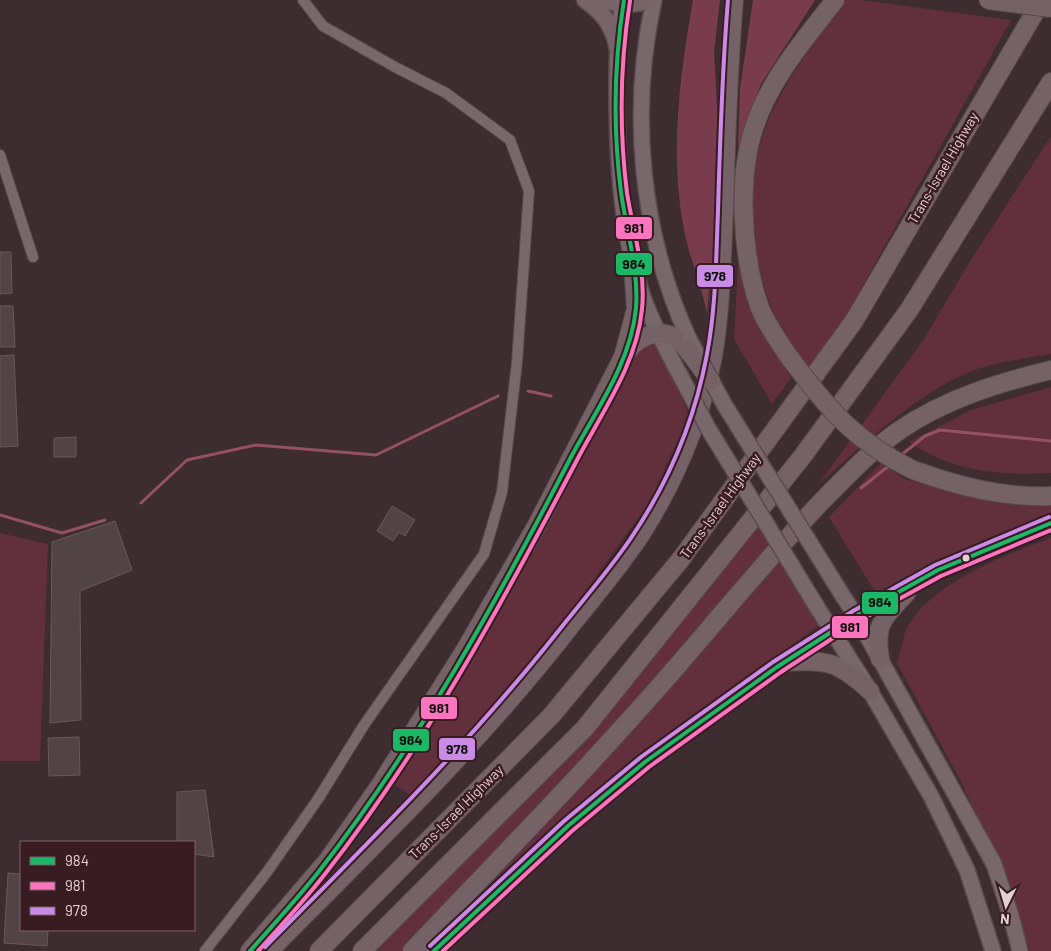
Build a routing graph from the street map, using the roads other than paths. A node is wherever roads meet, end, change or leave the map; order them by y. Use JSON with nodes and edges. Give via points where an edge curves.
{"nodes":[{"id":1,"x":302,"y":0,"type":"edge"},
{"id":2,"x":585,"y":0,"type":"edge"},
{"id":3,"x":602,"y":0,"type":"edge"},
{"id":4,"x":649,"y":0,"type":"edge"},
{"id":5,"x":654,"y":0,"type":"edge"},
{"id":6,"x":734,"y":0,"type":"edge"},
{"id":7,"x":836,"y":0,"type":"edge"},
{"id":8,"x":988,"y":0,"type":"edge"},
{"id":9,"x":1042,"y":0,"type":"edge"},
{"id":10,"x":623,"y":2,"type":"edge"},
{"id":11,"x":1051,"y":8,"type":"edge"},
{"id":12,"x":618,"y":50,"type":"junction"},
{"id":13,"x":1051,"y":82,"type":"edge"},
{"id":14,"x":0,"y":155,"type":"edge"},
{"id":15,"x":33,"y":257,"type":"dead end"},
{"id":16,"x":634,"y":265,"type":"junction"},
{"id":17,"x":659,"y":333,"type":"junction"},
{"id":18,"x":688,"y":344,"type":"junction"},
{"id":19,"x":623,"y":357,"type":"junction"},
{"id":20,"x":1051,"y":370,"type":"edge"},
{"id":21,"x":711,"y":381,"type":"joint"},
{"id":22,"x":1051,"y":496,"type":"edge"},
{"id":23,"x":1051,"y":523,"type":"edge"},
{"id":24,"x":914,"y":584,"type":"junction"},
{"id":25,"x":856,"y":616,"type":"junction"},
{"id":26,"x":832,"y":630,"type":"junction"},
{"id":27,"x":880,"y":659,"type":"junction"},
{"id":28,"x":784,"y":662,"type":"junction"},
{"id":29,"x":870,"y":691,"type":"junction"},
{"id":30,"x":205,"y":951,"type":"edge"},
{"id":31,"x":250,"y":951,"type":"edge"},
{"id":32,"x":269,"y":951,"type":"edge"},
{"id":33,"x":319,"y":951,"type":"edge"},
{"id":34,"x":362,"y":951,"type":"edge"},
{"id":35,"x":412,"y":951,"type":"edge"},
{"id":36,"x":434,"y":951,"type":"edge"},
{"id":37,"x":993,"y":951,"type":"edge"},
{"id":38,"x":1020,"y":951,"type":"edge"}],
"edges":[{"from":1,"to":30,"type":"street","via":[[323,26],[446,93],[510,140],[530,191],[518,362],[502,492],[484,554],[364,725],[273,864]]},
{"from":2,"to":12,"type":"highway","via":[[612,27]]},
{"from":3,"to":10,"type":"highway"},
{"from":4,"to":10,"type":"highway","via":[[636,4]]},
{"from":5,"to":18,"type":"main road","via":[[642,91],[646,191],[668,290]]},
{"from":6,"to":32,"type":"highway","via":[[718,322],[705,391],[680,462],[641,534],[533,675],[379,840]]},
{"from":7,"to":22,"type":"highway","bridge":true,"via":[[781,73],[754,128],[746,165],[744,206],[751,278],[760,308],[787,354],[831,411],[889,458],[950,483],[988,492]]},
{"from":8,"to":11,"type":"highway","bridge":true},
{"from":9,"to":33,"type":"highway","name":"Trans-Israel Highway","via":[[854,321],[681,560],[551,716]]},
{"from":10,"to":12,"type":"main road"},
{"from":12,"to":16,"type":"main road","via":[[620,188]]},
{"from":13,"to":34,"type":"highway","via":[[909,310],[802,457],[585,728]]},
{"from":14,"to":15,"type":"street"},
{"from":16,"to":17,"type":"main road","via":[[644,300]]},
{"from":16,"to":19,"type":"highway","via":[[636,309]]},
{"from":17,"to":18,"type":"highway"},
{"from":17,"to":19,"type":"highway","via":[[643,339]]},
{"from":17,"to":26,"type":"main road","bridge":true,"via":[[708,428]]},
{"from":18,"to":21,"type":"highway","bridge":true},
{"from":19,"to":31,"type":"highway","via":[[537,525],[467,647],[328,860]]},
{"from":20,"to":35,"type":"highway","via":[[1001,382],[946,404],[901,430],[861,461],[742,588],[570,785]]},
{"from":21,"to":25,"type":"main road","bridge":true},
{"from":23,"to":24,"type":"highway","via":[[938,570]]},
{"from":24,"to":25,"type":"highway"},
{"from":24,"to":27,"type":"highway","via":[[879,626],[876,638]]},
{"from":25,"to":26,"type":"highway"},
{"from":25,"to":27,"type":"main road"},
{"from":26,"to":28,"type":"highway"},
{"from":26,"to":29,"type":"main road"},
{"from":27,"to":38,"type":"main road","via":[[994,864]]},
{"from":28,"to":29,"type":"highway","via":[[808,660],[836,664],[849,671]]},
{"from":28,"to":36,"type":"highway","via":[[646,762],[575,820]]},
{"from":29,"to":37,"type":"main road","via":[[931,796],[967,870]]}]}
